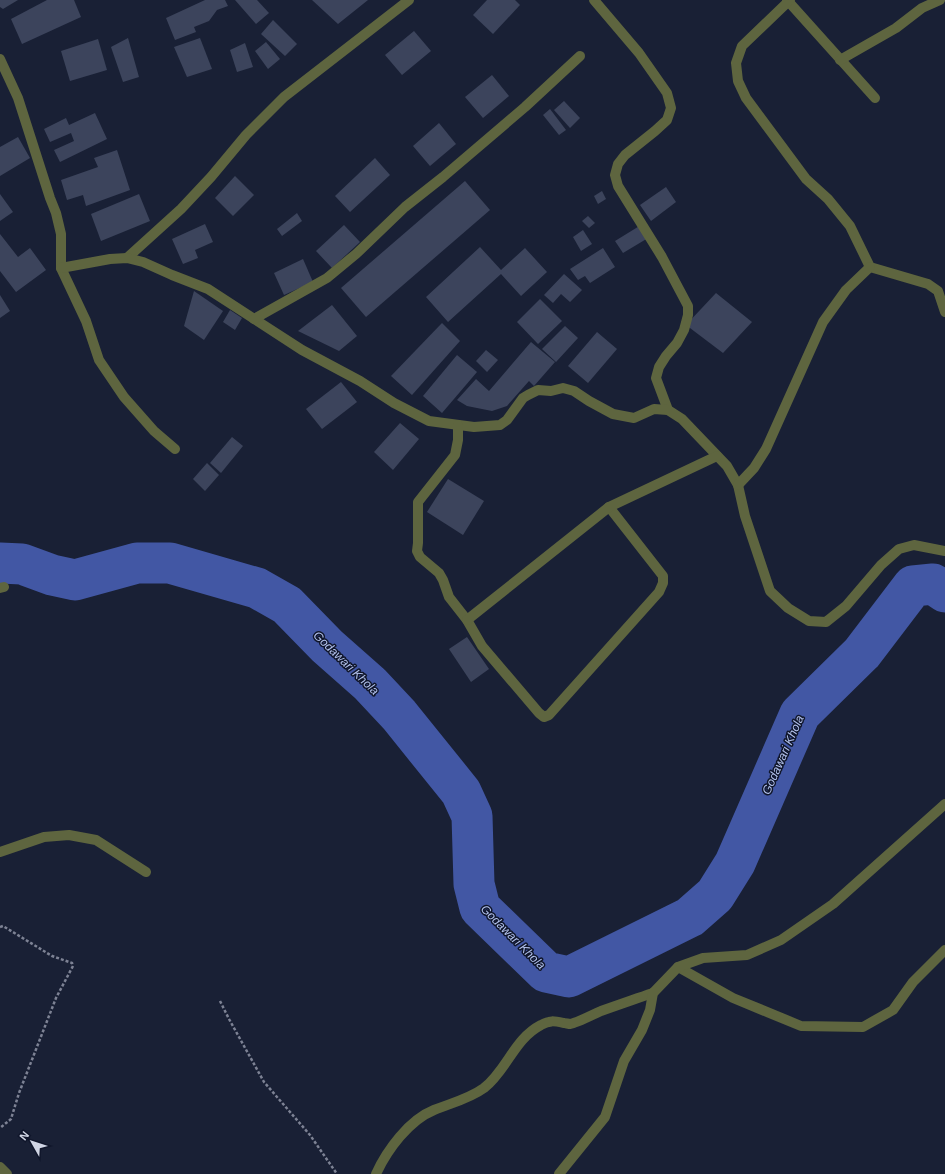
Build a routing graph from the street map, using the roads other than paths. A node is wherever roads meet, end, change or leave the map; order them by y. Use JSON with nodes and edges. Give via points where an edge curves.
{"nodes":[{"id":1,"x":409,"y":0,"type":"edge"},
{"id":2,"x":594,"y":0,"type":"edge"},
{"id":3,"x":789,"y":0,"type":"edge"},
{"id":4,"x":940,"y":0,"type":"edge"},
{"id":5,"x":580,"y":56,"type":"dead end"},
{"id":6,"x":0,"y":60,"type":"edge"},
{"id":7,"x":840,"y":60,"type":"junction"},
{"id":8,"x":876,"y":98,"type":"dead end"},
{"id":9,"x":128,"y":258,"type":"junction"},
{"id":10,"x":870,"y":267,"type":"junction"},
{"id":11,"x":61,"y":268,"type":"junction"},
{"id":12,"x":945,"y":312,"type":"edge"},
{"id":13,"x":254,"y":319,"type":"junction"},
{"id":14,"x":668,"y":410,"type":"junction"},
{"id":15,"x":458,"y":425,"type":"junction"},
{"id":16,"x":175,"y":449,"type":"dead end"},
{"id":17,"x":717,"y":456,"type":"junction"},
{"id":18,"x":738,"y":484,"type":"junction"},
{"id":19,"x":609,"y":507,"type":"junction"},
{"id":20,"x":945,"y":551,"type":"edge"},
{"id":21,"x":467,"y":620,"type":"junction"},
{"id":22,"x":945,"y":804,"type":"edge"},
{"id":23,"x":0,"y":852,"type":"edge"},
{"id":24,"x":146,"y":872,"type":"dead end"},
{"id":25,"x":945,"y":950,"type":"edge"},
{"id":26,"x":678,"y":967,"type":"junction"},
{"id":27,"x":653,"y":993,"type":"junction"},
{"id":28,"x":0,"y":1167,"type":"edge"},
{"id":29,"x":7,"y":1174,"type":"edge"},
{"id":30,"x":376,"y":1174,"type":"edge"},
{"id":31,"x":559,"y":1174,"type":"edge"}],
"edges":[{"from":1,"to":9,"type":"street","via":[[284,97],[246,135],[181,209]]},
{"from":2,"to":14,"type":"street","via":[[639,53],[667,93],[671,108],[667,120],[618,164],[615,175],[618,186],[662,257],[688,306],[684,330],[678,343],[659,367],[656,378]]},
{"from":3,"to":7,"type":"street"},
{"from":3,"to":10,"type":"street","via":[[742,46],[736,63],[738,81],[746,98],[806,179],[828,199],[850,226]]},
{"from":4,"to":7,"type":"street","via":[[922,8],[896,28]]},
{"from":5,"to":13,"type":"street","via":[[525,107],[404,207],[356,254],[327,278]]},
{"from":6,"to":11,"type":"street","via":[[18,98],[56,213],[61,234]]},
{"from":7,"to":8,"type":"street"},
{"from":9,"to":11,"type":"street"},
{"from":9,"to":13,"type":"street","via":[[208,289]]},
{"from":10,"to":12,"type":"street","via":[[928,284],[938,291]]},
{"from":10,"to":18,"type":"street","via":[[846,290],[823,322],[766,449],[754,468]]},
{"from":11,"to":16,"type":"street","via":[[86,321],[99,360],[124,397],[154,431]]},
{"from":13,"to":15,"type":"street","via":[[394,403],[429,421]]},
{"from":14,"to":15,"type":"street","via":[[654,409],[634,418],[613,414],[574,391],[563,388],[551,391],[538,390],[528,395],[500,425]]},
{"from":14,"to":17,"type":"street","via":[[682,419]]},
{"from":15,"to":21,"type":"street","via":[[455,456],[418,502],[417,551],[420,557],[439,573],[449,597]]},
{"from":17,"to":18,"type":"street","via":[[728,466]]},
{"from":17,"to":19,"type":"street"},
{"from":18,"to":20,"type":"street","via":[[745,516],[770,591],[788,608],[809,621],[826,622],[846,606],[881,565],[899,549],[914,545]]},
{"from":19,"to":21,"type":"street"},
{"from":19,"to":21,"type":"street","via":[[663,576],[664,583],[659,592],[549,715],[544,716],[534,707],[482,646]]},
{"from":22,"to":26,"type":"street","via":[[833,904],[781,940],[747,955],[703,958]]},
{"from":23,"to":24,"type":"street","via":[[44,837],[69,835],[96,840]]},
{"from":25,"to":26,"type":"street","via":[[913,982],[893,1010],[863,1027],[801,1026],[733,998]]},
{"from":26,"to":27,"type":"street"},
{"from":27,"to":30,"type":"street","via":[[569,1024],[552,1020],[540,1025],[517,1046],[497,1075],[483,1088],[414,1121],[392,1147]]},
{"from":27,"to":31,"type":"street","via":[[650,1010],[624,1061],[605,1117]]},
{"from":28,"to":29,"type":"street"}]}
